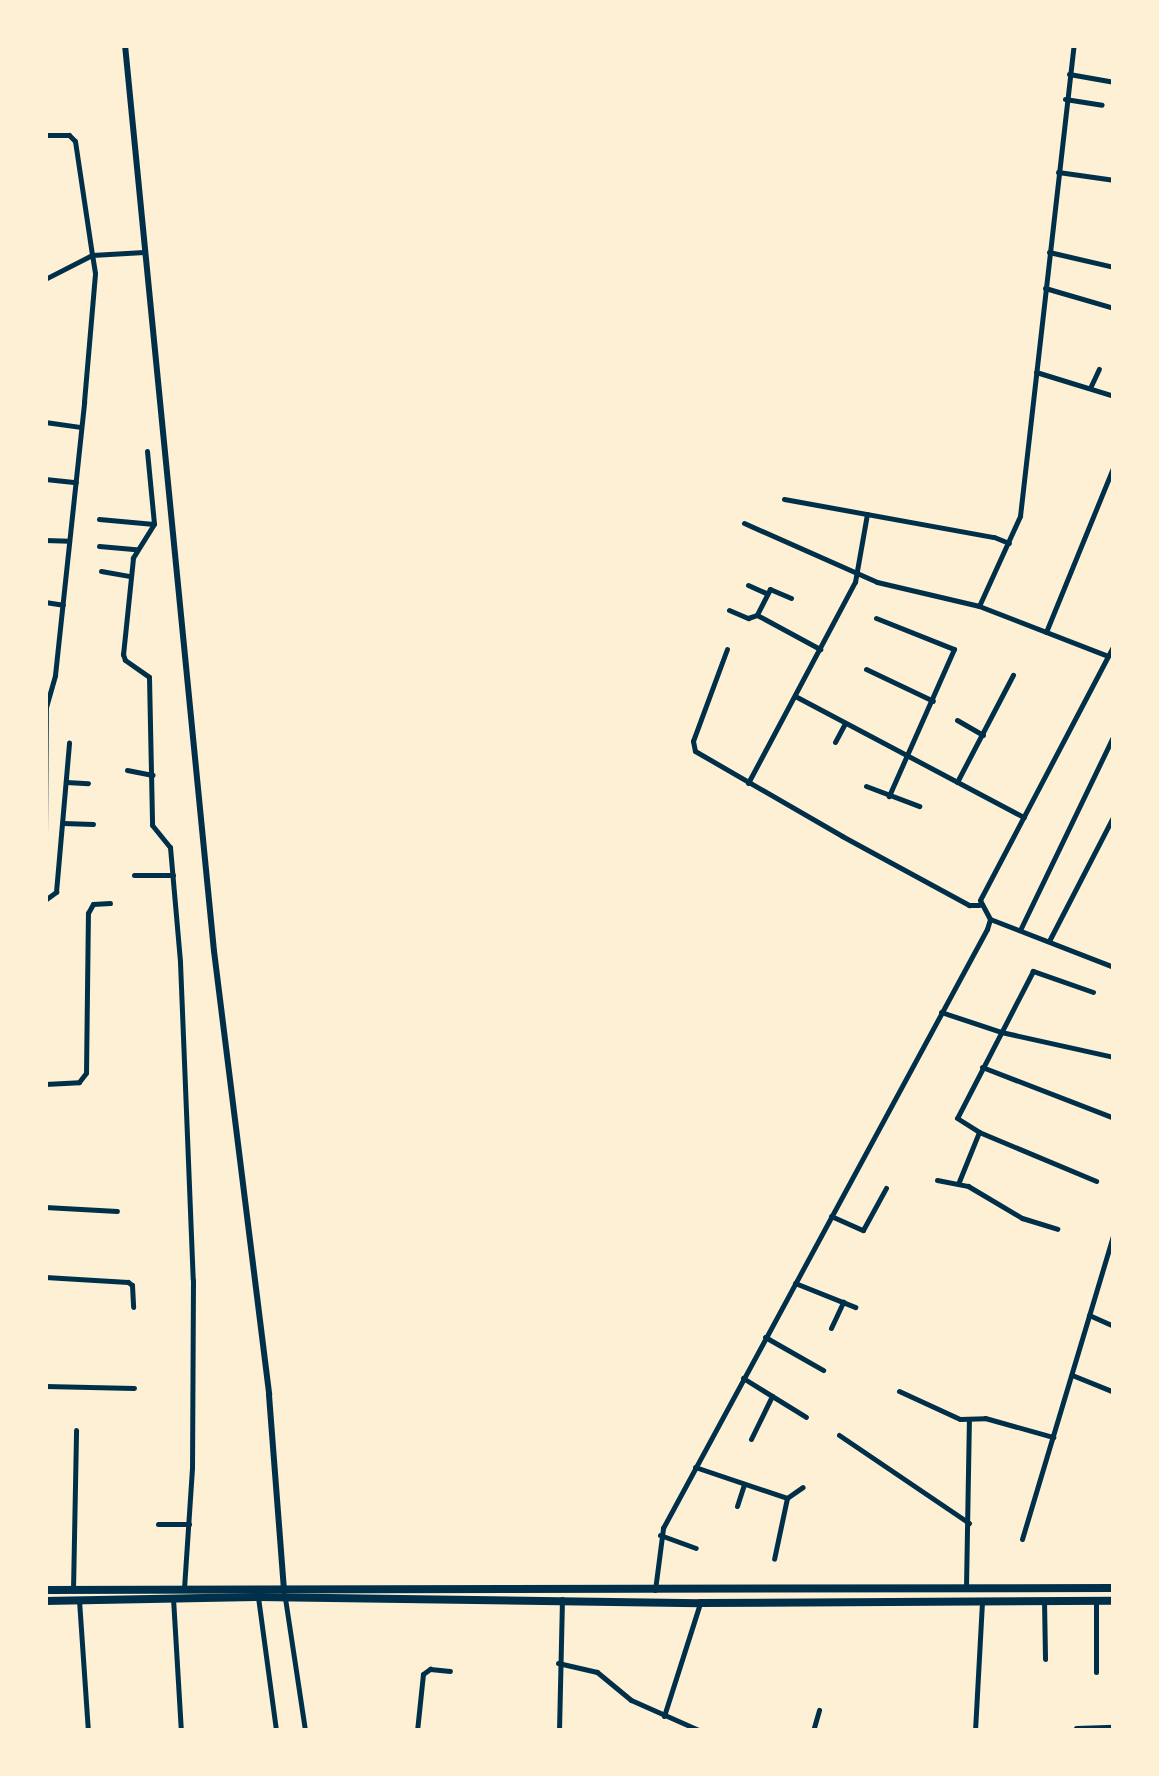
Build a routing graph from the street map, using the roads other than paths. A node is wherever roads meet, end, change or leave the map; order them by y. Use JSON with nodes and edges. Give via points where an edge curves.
{"nodes":[{"id":1,"x":125,"y":45,"type":"edge"},
{"id":2,"x":1074,"y":45,"type":"edge"},
{"id":3,"x":1069,"y":74,"type":"junction"},
{"id":4,"x":1114,"y":82,"type":"edge"},
{"id":5,"x":1066,"y":99,"type":"junction"},
{"id":6,"x":1102,"y":105,"type":"dead end"},
{"id":7,"x":45,"y":125,"type":"edge"},
{"id":8,"x":47,"y":135,"type":"edge"},
{"id":9,"x":1058,"y":172,"type":"junction"},
{"id":10,"x":1114,"y":180,"type":"edge"},
{"id":11,"x":144,"y":252,"type":"junction"},
{"id":12,"x":1049,"y":252,"type":"junction"},
{"id":13,"x":92,"y":255,"type":"junction"},
{"id":14,"x":1114,"y":267,"type":"edge"},
{"id":15,"x":45,"y":279,"type":"edge"},
{"id":16,"x":1045,"y":288,"type":"junction"},
{"id":17,"x":1114,"y":308,"type":"edge"},
{"id":18,"x":1098,"y":369,"type":"dead end"},
{"id":19,"x":1034,"y":371,"type":"junction"},
{"id":20,"x":1090,"y":388,"type":"junction"},
{"id":21,"x":1114,"y":396,"type":"edge"},
{"id":22,"x":45,"y":422,"type":"edge"},
{"id":23,"x":80,"y":427,"type":"junction"},
{"id":24,"x":147,"y":451,"type":"dead end"},
{"id":25,"x":1114,"y":465,"type":"edge"},
{"id":26,"x":45,"y":479,"type":"edge"},
{"id":27,"x":76,"y":482,"type":"junction"},
{"id":28,"x":784,"y":499,"type":"dead end"},
{"id":29,"x":867,"y":514,"type":"junction"},
{"id":30,"x":98,"y":519,"type":"dead end"},
{"id":31,"x":744,"y":523,"type":"dead end"},
{"id":32,"x":154,"y":524,"type":"junction"},
{"id":33,"x":45,"y":540,"type":"edge"},
{"id":34,"x":69,"y":541,"type":"junction"},
{"id":35,"x":1009,"y":543,"type":"junction"},
{"id":36,"x":99,"y":546,"type":"dead end"},
{"id":37,"x":136,"y":549,"type":"junction"},
{"id":38,"x":101,"y":571,"type":"dead end"},
{"id":39,"x":858,"y":574,"type":"junction"},
{"id":40,"x":129,"y":576,"type":"junction"},
{"id":41,"x":748,"y":584,"type":"dead end"},
{"id":42,"x":766,"y":594,"type":"junction"},
{"id":43,"x":791,"y":598,"type":"dead end"},
{"id":44,"x":45,"y":602,"type":"edge"},
{"id":45,"x":64,"y":604,"type":"junction"},
{"id":46,"x":979,"y":606,"type":"junction"},
{"id":47,"x":729,"y":610,"type":"dead end"},
{"id":48,"x":756,"y":615,"type":"junction"},
{"id":49,"x":876,"y":618,"type":"dead end"},
{"id":50,"x":1046,"y":632,"type":"junction"},
{"id":51,"x":1114,"y":645,"type":"edge"},
{"id":52,"x":727,"y":649,"type":"dead end"},
{"id":53,"x":820,"y":649,"type":"junction"},
{"id":54,"x":1108,"y":656,"type":"junction"},
{"id":55,"x":866,"y":669,"type":"dead end"},
{"id":56,"x":1013,"y":675,"type":"dead end"},
{"id":57,"x":795,"y":696,"type":"junction"},
{"id":58,"x":933,"y":701,"type":"junction"},
{"id":59,"x":46,"y":705,"type":"edge"},
{"id":60,"x":957,"y":720,"type":"dead end"},
{"id":61,"x":845,"y":723,"type":"junction"},
{"id":62,"x":984,"y":735,"type":"junction"},
{"id":63,"x":1114,"y":736,"type":"edge"},
{"id":64,"x":835,"y":742,"type":"dead end"},
{"id":65,"x":69,"y":743,"type":"dead end"},
{"id":66,"x":47,"y":748,"type":"edge"},
{"id":67,"x":908,"y":757,"type":"junction"},
{"id":68,"x":127,"y":770,"type":"dead end"},
{"id":69,"x":153,"y":774,"type":"junction"},
{"id":70,"x":66,"y":782,"type":"junction"},
{"id":71,"x":956,"y":782,"type":"junction"},
{"id":72,"x":88,"y":783,"type":"dead end"},
{"id":73,"x":748,"y":783,"type":"junction"},
{"id":74,"x":866,"y":786,"type":"dead end"},
{"id":75,"x":889,"y":796,"type":"junction"},
{"id":76,"x":919,"y":806,"type":"dead end"},
{"id":77,"x":1114,"y":814,"type":"edge"},
{"id":78,"x":1024,"y":816,"type":"junction"},
{"id":79,"x":63,"y":823,"type":"junction"},
{"id":80,"x":93,"y":824,"type":"dead end"},
{"id":81,"x":45,"y":838,"type":"edge"},
{"id":82,"x":173,"y":874,"type":"junction"},
{"id":83,"x":134,"y":875,"type":"dead end"},
{"id":84,"x":45,"y":900,"type":"edge"},
{"id":85,"x":110,"y":903,"type":"dead end"},
{"id":86,"x":979,"y":906,"type":"junction"},
{"id":87,"x":990,"y":919,"type":"junction"},
{"id":88,"x":1021,"y":928,"type":"junction"},
{"id":89,"x":1049,"y":941,"type":"junction"},
{"id":90,"x":1114,"y":968,"type":"edge"},
{"id":91,"x":1092,"y":992,"type":"dead end"},
{"id":92,"x":941,"y":1012,"type":"junction"},
{"id":93,"x":1000,"y":1032,"type":"junction"},
{"id":94,"x":1114,"y":1058,"type":"edge"},
{"id":95,"x":982,"y":1067,"type":"junction"},
{"id":96,"x":45,"y":1084,"type":"edge"},
{"id":97,"x":1114,"y":1118,"type":"edge"},
{"id":98,"x":979,"y":1132,"type":"junction"},
{"id":99,"x":936,"y":1180,"type":"dead end"},
{"id":100,"x":1096,"y":1181,"type":"dead end"},
{"id":101,"x":958,"y":1184,"type":"junction"},
{"id":102,"x":886,"y":1188,"type":"dead end"},
{"id":103,"x":45,"y":1208,"type":"edge"},
{"id":104,"x":117,"y":1210,"type":"dead end"},
{"id":105,"x":831,"y":1216,"type":"junction"},
{"id":106,"x":1058,"y":1229,"type":"dead end"},
{"id":107,"x":1114,"y":1232,"type":"edge"},
{"id":108,"x":1111,"y":1255,"type":"edge"},
{"id":109,"x":45,"y":1276,"type":"edge"},
{"id":110,"x":795,"y":1283,"type":"junction"},
{"id":111,"x":843,"y":1302,"type":"junction"},
{"id":112,"x":133,"y":1307,"type":"dead end"},
{"id":113,"x":855,"y":1307,"type":"dead end"},
{"id":114,"x":1089,"y":1315,"type":"junction"},
{"id":115,"x":1114,"y":1326,"type":"edge"},
{"id":116,"x":831,"y":1328,"type":"dead end"},
{"id":117,"x":765,"y":1338,"type":"junction"},
{"id":118,"x":823,"y":1370,"type":"dead end"},
{"id":119,"x":1072,"y":1375,"type":"junction"},
{"id":120,"x":743,"y":1378,"type":"junction"},
{"id":121,"x":45,"y":1386,"type":"edge"},
{"id":122,"x":134,"y":1388,"type":"dead end"},
{"id":123,"x":899,"y":1391,"type":"dead end"},
{"id":124,"x":1114,"y":1392,"type":"edge"},
{"id":125,"x":772,"y":1396,"type":"junction"},
{"id":126,"x":806,"y":1417,"type":"dead end"},
{"id":127,"x":969,"y":1419,"type":"junction"},
{"id":128,"x":76,"y":1430,"type":"dead end"},
{"id":129,"x":838,"y":1435,"type":"dead end"},
{"id":130,"x":1052,"y":1437,"type":"junction"},
{"id":131,"x":751,"y":1439,"type":"dead end"},
{"id":132,"x":695,"y":1467,"type":"junction"},
{"id":133,"x":744,"y":1485,"type":"junction"},
{"id":134,"x":803,"y":1487,"type":"dead end"},
{"id":135,"x":786,"y":1498,"type":"junction"},
{"id":136,"x":737,"y":1506,"type":"dead end"},
{"id":137,"x":970,"y":1523,"type":"junction"},
{"id":138,"x":158,"y":1524,"type":"dead end"},
{"id":139,"x":189,"y":1524,"type":"junction"},
{"id":140,"x":660,"y":1535,"type":"junction"},
{"id":141,"x":1022,"y":1539,"type":"dead end"},
{"id":142,"x":696,"y":1548,"type":"dead end"},
{"id":143,"x":774,"y":1559,"type":"dead end"},
{"id":144,"x":284,"y":1586,"type":"junction"},
{"id":145,"x":184,"y":1587,"type":"junction"},
{"id":146,"x":1114,"y":1588,"type":"edge"},
{"id":147,"x":45,"y":1590,"type":"edge"},
{"id":148,"x":73,"y":1590,"type":"junction"},
{"id":149,"x":655,"y":1590,"type":"junction"},
{"id":150,"x":966,"y":1590,"type":"junction"},
{"id":151,"x":982,"y":1590,"type":"junction"},
{"id":152,"x":258,"y":1591,"type":"junction"},
{"id":153,"x":173,"y":1598,"type":"junction"},
{"id":154,"x":285,"y":1598,"type":"junction"},
{"id":155,"x":45,"y":1600,"type":"edge"},
{"id":156,"x":79,"y":1600,"type":"junction"},
{"id":157,"x":562,"y":1600,"type":"junction"},
{"id":158,"x":1044,"y":1600,"type":"junction"},
{"id":159,"x":1114,"y":1600,"type":"edge"},
{"id":160,"x":1096,"y":1601,"type":"junction"},
{"id":161,"x":655,"y":1602,"type":"junction"},
{"id":162,"x":700,"y":1602,"type":"junction"},
{"id":163,"x":966,"y":1602,"type":"junction"},
{"id":164,"x":982,"y":1602,"type":"junction"},
{"id":165,"x":1045,"y":1660,"type":"dead end"},
{"id":166,"x":558,"y":1663,"type":"junction"},
{"id":167,"x":450,"y":1671,"type":"dead end"},
{"id":168,"x":1096,"y":1672,"type":"dead end"},
{"id":169,"x":819,"y":1710,"type":"dead end"},
{"id":170,"x":664,"y":1716,"type":"junction"},
{"id":171,"x":1114,"y":1726,"type":"edge"},
{"id":172,"x":1076,"y":1728,"type":"dead end"},
{"id":173,"x":88,"y":1731,"type":"edge"},
{"id":174,"x":181,"y":1731,"type":"edge"},
{"id":175,"x":276,"y":1731,"type":"edge"},
{"id":176,"x":305,"y":1731,"type":"edge"},
{"id":177,"x":418,"y":1731,"type":"edge"},
{"id":178,"x":559,"y":1731,"type":"edge"},
{"id":179,"x":701,"y":1731,"type":"edge"},
{"id":180,"x":813,"y":1731,"type":"edge"},
{"id":181,"x":974,"y":1731,"type":"edge"}],
"edges":[{"from":1,"to":11,"type":"street"},
{"from":2,"to":3,"type":"street"},
{"from":3,"to":4,"type":"street"},
{"from":3,"to":5,"type":"street"},
{"from":5,"to":6,"type":"street"},
{"from":5,"to":9,"type":"street"},
{"from":7,"to":8,"type":"street"},
{"from":8,"to":13,"type":"street","via":[[75,141]]},
{"from":9,"to":10,"type":"street"},
{"from":9,"to":12,"type":"street"},
{"from":11,"to":13,"type":"street"},
{"from":11,"to":144,"type":"street","via":[[214,951],[269,1394]]},
{"from":12,"to":14,"type":"street"},
{"from":12,"to":16,"type":"street"},
{"from":13,"to":15,"type":"street"},
{"from":13,"to":23,"type":"street"},
{"from":16,"to":17,"type":"street"},
{"from":16,"to":19,"type":"street"},
{"from":18,"to":20,"type":"street"},
{"from":19,"to":20,"type":"street"},
{"from":19,"to":35,"type":"street","via":[[1020,516]]},
{"from":20,"to":21,"type":"street"},
{"from":22,"to":23,"type":"street"},
{"from":23,"to":27,"type":"street"},
{"from":24,"to":32,"type":"street"},
{"from":25,"to":50,"type":"street"},
{"from":26,"to":27,"type":"street"},
{"from":27,"to":34,"type":"street"},
{"from":28,"to":29,"type":"street"},
{"from":29,"to":35,"type":"street"},
{"from":29,"to":39,"type":"street"},
{"from":30,"to":32,"type":"street"},
{"from":31,"to":39,"type":"street"},
{"from":32,"to":37,"type":"street"},
{"from":33,"to":34,"type":"street"},
{"from":34,"to":45,"type":"street"},
{"from":35,"to":46,"type":"street"},
{"from":36,"to":37,"type":"street"},
{"from":37,"to":40,"type":"street"},
{"from":38,"to":40,"type":"street"},
{"from":39,"to":46,"type":"street"},
{"from":39,"to":53,"type":"street"},
{"from":40,"to":69,"type":"street","via":[[123,654],[149,676]]},
{"from":41,"to":42,"type":"street"},
{"from":42,"to":43,"type":"street","via":[[770,589]]},
{"from":42,"to":48,"type":"street"},
{"from":44,"to":45,"type":"street"},
{"from":45,"to":59,"type":"street"},
{"from":46,"to":50,"type":"street"},
{"from":47,"to":48,"type":"street"},
{"from":48,"to":53,"type":"street"},
{"from":49,"to":58,"type":"street","via":[[954,649]]},
{"from":50,"to":54,"type":"street"},
{"from":51,"to":54,"type":"street"},
{"from":52,"to":73,"type":"street","via":[[691,746]]},
{"from":53,"to":57,"type":"street"},
{"from":54,"to":78,"type":"street"},
{"from":55,"to":58,"type":"street"},
{"from":56,"to":62,"type":"street"},
{"from":57,"to":61,"type":"street"},
{"from":57,"to":73,"type":"street"},
{"from":58,"to":67,"type":"street"},
{"from":59,"to":66,"type":"street"},
{"from":60,"to":62,"type":"street"},
{"from":61,"to":64,"type":"street"},
{"from":61,"to":67,"type":"street"},
{"from":62,"to":71,"type":"street"},
{"from":63,"to":88,"type":"street"},
{"from":65,"to":70,"type":"street"},
{"from":66,"to":81,"type":"street"},
{"from":67,"to":71,"type":"street"},
{"from":67,"to":75,"type":"street"},
{"from":68,"to":69,"type":"street"},
{"from":69,"to":82,"type":"street","via":[[152,826],[170,847]]},
{"from":70,"to":72,"type":"street"},
{"from":70,"to":79,"type":"street"},
{"from":71,"to":78,"type":"street"},
{"from":73,"to":86,"type":"street"},
{"from":74,"to":75,"type":"street"},
{"from":75,"to":76,"type":"street"},
{"from":77,"to":89,"type":"street"},
{"from":78,"to":86,"type":"street"},
{"from":79,"to":80,"type":"street"},
{"from":79,"to":84,"type":"street","via":[[56,892]]},
{"from":82,"to":83,"type":"street"},
{"from":82,"to":139,"type":"street","via":[[192,1225]]},
{"from":85,"to":96,"type":"street","via":[[93,904],[88,913],[86,1073],[79,1082]]},
{"from":86,"to":87,"type":"street"},
{"from":87,"to":88,"type":"street"},
{"from":87,"to":92,"type":"street"},
{"from":88,"to":89,"type":"street"},
{"from":89,"to":90,"type":"street"},
{"from":91,"to":93,"type":"street","via":[[1033,971]]},
{"from":92,"to":93,"type":"street"},
{"from":92,"to":105,"type":"street"},
{"from":93,"to":94,"type":"street"},
{"from":93,"to":95,"type":"street"},
{"from":95,"to":97,"type":"street"},
{"from":95,"to":98,"type":"street","via":[[956,1118]]},
{"from":98,"to":100,"type":"street"},
{"from":98,"to":101,"type":"street"},
{"from":99,"to":101,"type":"street"},
{"from":101,"to":106,"type":"street"},
{"from":102,"to":105,"type":"street","via":[[862,1230]]},
{"from":103,"to":104,"type":"street"},
{"from":105,"to":110,"type":"street"},
{"from":107,"to":108,"type":"street"},
{"from":108,"to":114,"type":"street"},
{"from":109,"to":112,"type":"street","via":[[128,1282]]},
{"from":110,"to":111,"type":"street"},
{"from":110,"to":117,"type":"street"},
{"from":111,"to":113,"type":"street"},
{"from":111,"to":116,"type":"street"},
{"from":114,"to":115,"type":"street"},
{"from":114,"to":119,"type":"street"},
{"from":117,"to":118,"type":"street"},
{"from":117,"to":120,"type":"street"},
{"from":119,"to":124,"type":"street"},
{"from":119,"to":130,"type":"street"},
{"from":120,"to":125,"type":"street"},
{"from":120,"to":132,"type":"street"},
{"from":121,"to":122,"type":"street"},
{"from":123,"to":127,"type":"street"},
{"from":125,"to":126,"type":"street"},
{"from":125,"to":131,"type":"street"},
{"from":127,"to":130,"type":"street"},
{"from":127,"to":137,"type":"street"},
{"from":128,"to":148,"type":"street"},
{"from":129,"to":137,"type":"street"},
{"from":130,"to":141,"type":"street"},
{"from":132,"to":133,"type":"street"},
{"from":132,"to":140,"type":"street"},
{"from":133,"to":135,"type":"street"},
{"from":133,"to":136,"type":"street"},
{"from":134,"to":135,"type":"street"},
{"from":135,"to":143,"type":"street"},
{"from":137,"to":150,"type":"street"},
{"from":138,"to":139,"type":"street"},
{"from":139,"to":145,"type":"street"},
{"from":140,"to":142,"type":"street"},
{"from":140,"to":149,"type":"street"},
{"from":144,"to":149,"type":"main road"},
{"from":144,"to":152,"type":"main road"},
{"from":144,"to":154,"type":"street"},
{"from":145,"to":148,"type":"main road"},
{"from":145,"to":152,"type":"main road"},
{"from":146,"to":151,"type":"main road"},
{"from":147,"to":148,"type":"main road"},
{"from":149,"to":150,"type":"main road"},
{"from":149,"to":161,"type":"main road"},
{"from":150,"to":151,"type":"main road"},
{"from":150,"to":163,"type":"main road"},
{"from":151,"to":164,"type":"main road"},
{"from":152,"to":153,"type":"main road"},
{"from":152,"to":154,"type":"main road"},
{"from":152,"to":175,"type":"street"},
{"from":153,"to":156,"type":"main road"},
{"from":153,"to":174,"type":"street"},
{"from":154,"to":157,"type":"main road"},
{"from":154,"to":176,"type":"street"},
{"from":155,"to":156,"type":"main road"},
{"from":156,"to":173,"type":"street"},
{"from":157,"to":161,"type":"main road"},
{"from":157,"to":166,"type":"street"},
{"from":158,"to":160,"type":"main road"},
{"from":158,"to":164,"type":"main road"},
{"from":158,"to":165,"type":"street"},
{"from":159,"to":160,"type":"main road"},
{"from":160,"to":168,"type":"street"},
{"from":161,"to":162,"type":"main road"},
{"from":162,"to":163,"type":"main road"},
{"from":162,"to":170,"type":"street"},
{"from":163,"to":164,"type":"main road"},
{"from":164,"to":181,"type":"street"},
{"from":166,"to":170,"type":"street","via":[[597,1672],[624,1696]]},
{"from":166,"to":178,"type":"street"},
{"from":167,"to":177,"type":"street","via":[[423,1674]]},
{"from":169,"to":180,"type":"street"},
{"from":170,"to":179,"type":"street"},
{"from":171,"to":172,"type":"street"}]}
